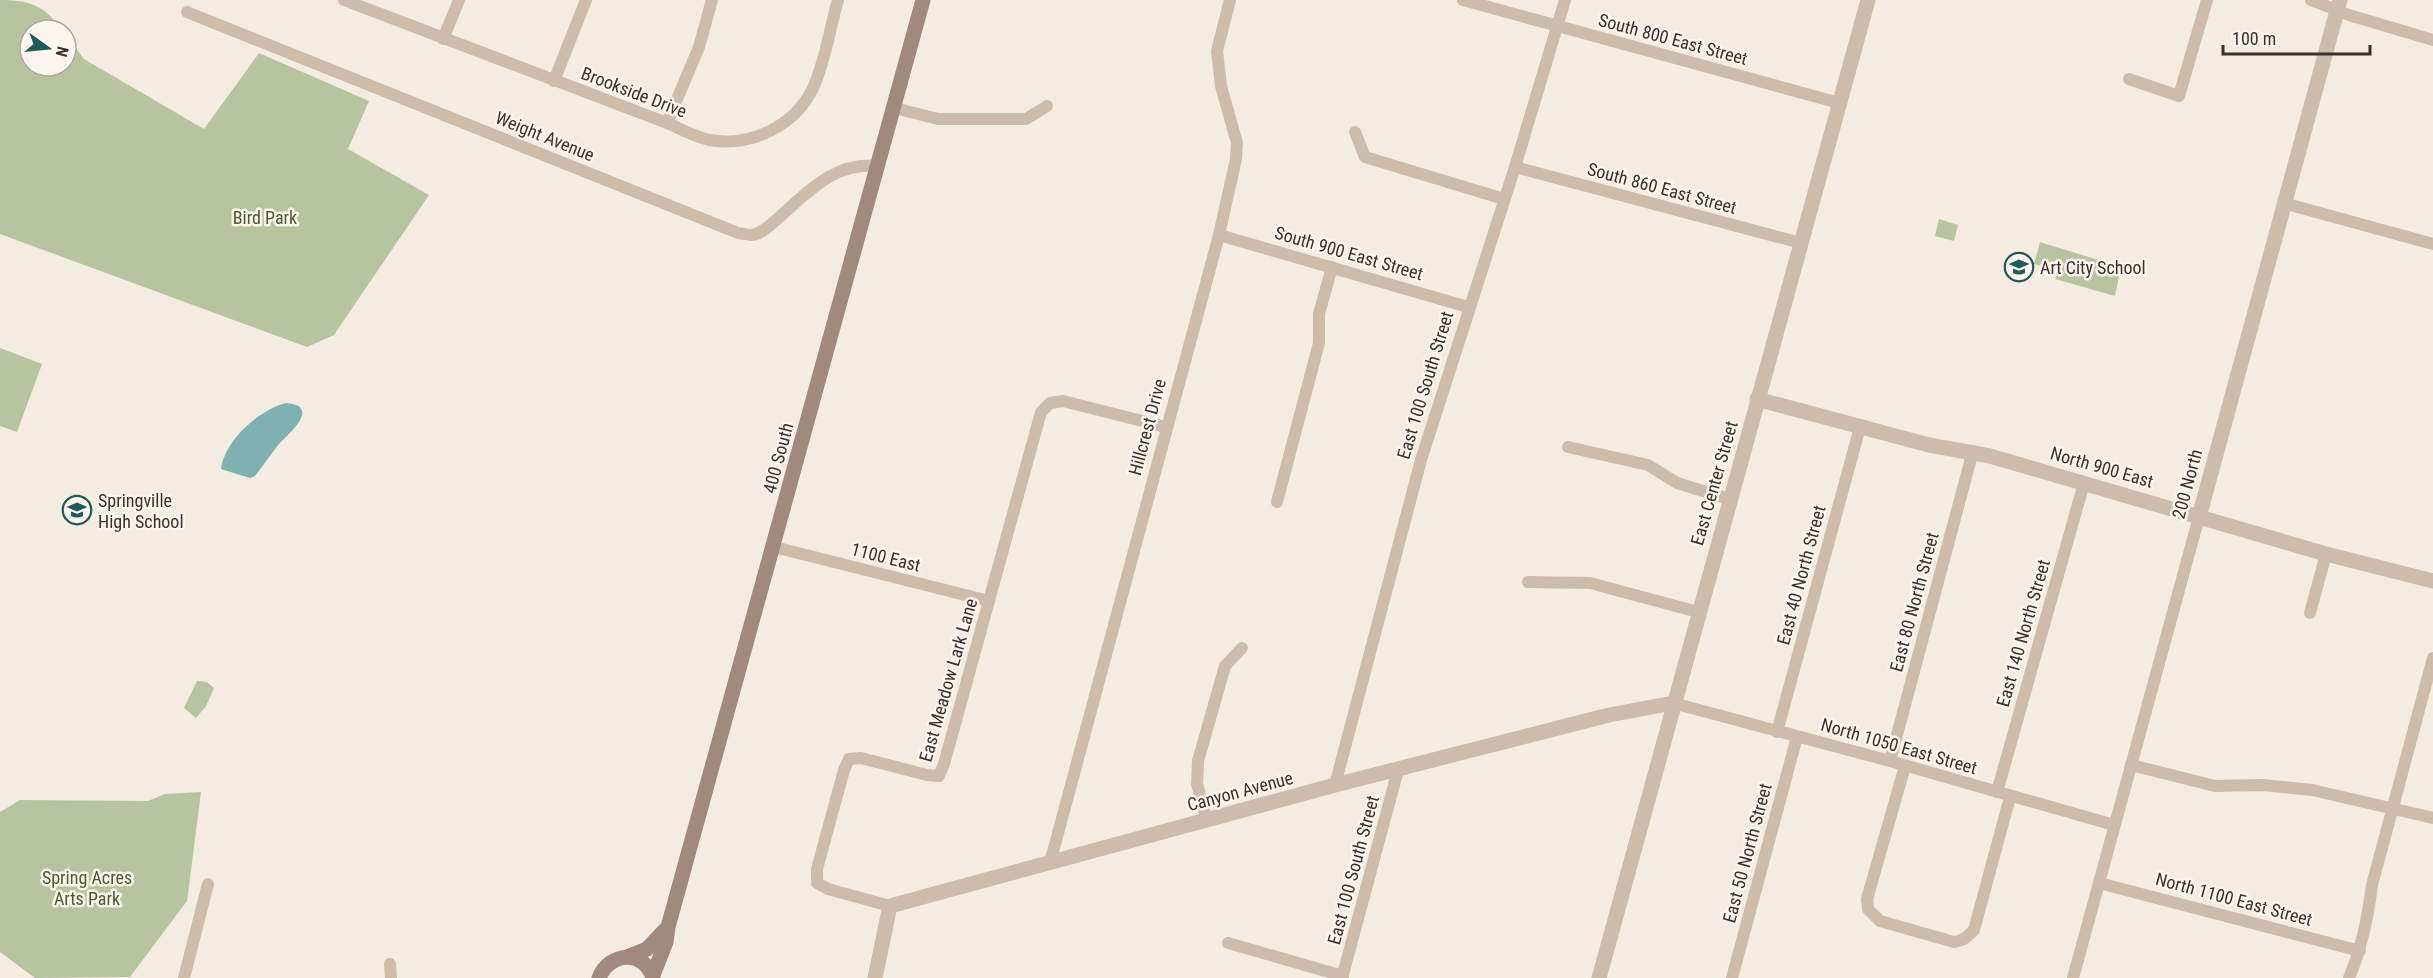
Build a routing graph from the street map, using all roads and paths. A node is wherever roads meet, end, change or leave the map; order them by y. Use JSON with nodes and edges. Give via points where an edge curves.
{"nodes":[{"id":1,"x":344,"y":0,"type":"edge"},
{"id":2,"x":459,"y":0,"type":"edge"},
{"id":3,"x":586,"y":0,"type":"edge"},
{"id":4,"x":712,"y":0,"type":"edge"},
{"id":5,"x":838,"y":0,"type":"edge"},
{"id":6,"x":923,"y":0,"type":"edge"},
{"id":7,"x":1230,"y":0,"type":"edge"},
{"id":8,"x":1463,"y":0,"type":"edge"},
{"id":9,"x":1565,"y":0,"type":"edge"},
{"id":10,"x":1868,"y":0,"type":"edge"},
{"id":11,"x":2207,"y":0,"type":"edge"},
{"id":12,"x":2311,"y":0,"type":"edge"},
{"id":13,"x":2338,"y":5,"type":"edge"},
{"id":14,"x":187,"y":12,"type":"dead end"},
{"id":15,"x":1557,"y":26,"type":"junction"},
{"id":16,"x":443,"y":39,"type":"junction"},
{"id":17,"x":2433,"y":39,"type":"edge"},
{"id":18,"x":2129,"y":79,"type":"dead end"},
{"id":19,"x":554,"y":81,"type":"junction"},
{"id":20,"x":1839,"y":103,"type":"junction"},
{"id":21,"x":1047,"y":106,"type":"dead end"},
{"id":22,"x":895,"y":108,"type":"junction"},
{"id":23,"x":667,"y":123,"type":"junction"},
{"id":24,"x":1354,"y":132,"type":"dead end"},
{"id":25,"x":878,"y":166,"type":"junction"},
{"id":26,"x":1515,"y":167,"type":"junction"},
{"id":27,"x":1504,"y":199,"type":"junction"},
{"id":28,"x":2283,"y":203,"type":"junction"},
{"id":29,"x":1219,"y":235,"type":"junction"},
{"id":30,"x":1801,"y":243,"type":"junction"},
{"id":31,"x":2433,"y":244,"type":"edge"},
{"id":32,"x":1332,"y":267,"type":"junction"},
{"id":33,"x":1468,"y":307,"type":"junction"},
{"id":34,"x":1757,"y":399,"type":"junction"},
{"id":35,"x":1166,"y":427,"type":"junction"},
{"id":36,"x":1860,"y":427,"type":"junction"},
{"id":37,"x":1568,"y":447,"type":"dead end"},
{"id":38,"x":1973,"y":452,"type":"junction"},
{"id":39,"x":2084,"y":483,"type":"junction"},
{"id":40,"x":1729,"y":499,"type":"junction"},
{"id":41,"x":1277,"y":502,"type":"dead end"},
{"id":42,"x":2199,"y":517,"type":"junction"},
{"id":43,"x":774,"y":547,"type":"junction"},
{"id":44,"x":2326,"y":554,"type":"junction"},
{"id":45,"x":2433,"y":581,"type":"edge"},
{"id":46,"x":1528,"y":582,"type":"dead end"},
{"id":47,"x":989,"y":602,"type":"junction"},
{"id":48,"x":1698,"y":612,"type":"junction"},
{"id":49,"x":2310,"y":613,"type":"dead end"},
{"id":50,"x":1242,"y":648,"type":"dead end"},
{"id":51,"x":2433,"y":658,"type":"edge"},
{"id":52,"x":1673,"y":703,"type":"junction"},
{"id":53,"x":1777,"y":732,"type":"junction"},
{"id":54,"x":1797,"y":737,"type":"junction"},
{"id":55,"x":1890,"y":761,"type":"junction"},
{"id":56,"x":2131,"y":765,"type":"junction"},
{"id":57,"x":1905,"y":766,"type":"junction"},
{"id":58,"x":1398,"y":770,"type":"junction"},
{"id":59,"x":1335,"y":785,"type":"junction"},
{"id":60,"x":1997,"y":792,"type":"junction"},
{"id":61,"x":2010,"y":797,"type":"junction"},
{"id":62,"x":2393,"y":807,"type":"junction"},
{"id":63,"x":2433,"y":818,"type":"edge"},
{"id":64,"x":1207,"y":821,"type":"junction"},
{"id":65,"x":2114,"y":825,"type":"junction"},
{"id":66,"x":1050,"y":863,"type":"junction"},
{"id":67,"x":2099,"y":883,"type":"junction"},
{"id":68,"x":208,"y":884,"type":"dead end"},
{"id":69,"x":890,"y":906,"type":"junction"},
{"id":70,"x":668,"y":927,"type":"junction"},
{"id":71,"x":1228,"y":943,"type":"dead end"},
{"id":72,"x":2360,"y":951,"type":"junction"},
{"id":73,"x":627,"y":957,"type":"junction"},
{"id":74,"x":390,"y":964,"type":"dead end"},
{"id":75,"x":653,"y":977,"type":"edge"},
{"id":76,"x":1343,"y":977,"type":"edge"},
{"id":77,"x":183,"y":978,"type":"edge"},
{"id":78,"x":391,"y":978,"type":"edge"},
{"id":79,"x":599,"y":978,"type":"edge"},
{"id":80,"x":875,"y":978,"type":"edge"},
{"id":81,"x":1599,"y":978,"type":"edge"},
{"id":82,"x":1732,"y":978,"type":"edge"},
{"id":83,"x":2073,"y":978,"type":"edge"},
{"id":84,"x":2349,"y":978,"type":"edge"}],
"edges":[{"from":1,"to":16,"type":"street","name":"Brookside Drive"},
{"from":2,"to":16,"type":"street"},
{"from":3,"to":19,"type":"street"},
{"from":4,"to":23,"type":"street","via":[[699,47]]},
{"from":5,"to":23,"type":"street","name":"Brookside Drive","via":[[813,89],[798,111],[781,126],[735,142],[696,137]]},
{"from":6,"to":22,"type":"main road","name":"400 South"},
{"from":7,"to":29,"type":"street","name":"Hillcrest Drive","via":[[1217,51],[1221,86],[1237,143]]},
{"from":8,"to":15,"type":"street","name":"South 800 East Street"},
{"from":9,"to":15,"type":"street","name":"East 100 South Street"},
{"from":10,"to":20,"type":"street","name":"East Center Street"},
{"from":11,"to":18,"type":"street","via":[[2179,96]]},
{"from":12,"to":13,"type":"street"},
{"from":13,"to":17,"type":"street","via":[[2349,15]]},
{"from":13,"to":28,"type":"street","name":"200 North"},
{"from":14,"to":25,"type":"street","name":"Weight Avenue","via":[[738,233],[753,235],[764,230],[839,170],[858,165]]},
{"from":15,"to":20,"type":"street","name":"South 800 East Street"},
{"from":15,"to":26,"type":"street","name":"East 100 South Street"},
{"from":16,"to":19,"type":"street","name":"Brookside Drive"},
{"from":19,"to":23,"type":"street","name":"Brookside Drive"},
{"from":20,"to":30,"type":"street","name":"East Center Street"},
{"from":21,"to":22,"type":"street","via":[[1026,119],[938,118]]},
{"from":22,"to":25,"type":"main road","name":"400 South"},
{"from":24,"to":27,"type":"street","via":[[1365,157]]},
{"from":25,"to":43,"type":"main road","name":"400 South"},
{"from":26,"to":27,"type":"street","name":"East 100 South Street"},
{"from":26,"to":30,"type":"street","name":"South 860 East Street"},
{"from":27,"to":33,"type":"street","name":"East 100 South Street"},
{"from":28,"to":31,"type":"street"},
{"from":28,"to":42,"type":"street","name":"200 North"},
{"from":29,"to":32,"type":"street","name":"South 900 East Street"},
{"from":29,"to":35,"type":"street","name":"Hillcrest Drive"},
{"from":30,"to":34,"type":"street","name":"East Center Street"},
{"from":32,"to":33,"type":"street","name":"South 900 East Street"},
{"from":32,"to":41,"type":"street","via":[[1318,314],[1319,343]]},
{"from":33,"to":59,"type":"street","name":"East 100 South Street","via":[[1420,460]]},
{"from":34,"to":36,"type":"street","name":"North 900 East"},
{"from":34,"to":40,"type":"street","name":"East Center Street"},
{"from":35,"to":47,"type":"street","name":"East Meadow Lark Lane","via":[[1063,401],[1050,403],[1041,412]]},
{"from":35,"to":66,"type":"street","name":"Hillcrest Drive"},
{"from":36,"to":38,"type":"street","name":"North 900 East"},
{"from":36,"to":53,"type":"street","name":"East 40 North Street"},
{"from":37,"to":40,"type":"street","via":[[1648,465],[1677,483]]},
{"from":38,"to":39,"type":"street","name":"North 900 East"},
{"from":38,"to":55,"type":"street","name":"East 80 North Street"},
{"from":39,"to":42,"type":"street","name":"North 900 East"},
{"from":39,"to":60,"type":"street","name":"East 140 North Street"},
{"from":40,"to":48,"type":"street","name":"East Center Street"},
{"from":42,"to":44,"type":"street","name":"North 900 East"},
{"from":42,"to":56,"type":"street","name":"200 North"},
{"from":43,"to":47,"type":"street","name":"1100 East"},
{"from":43,"to":70,"type":"main road","name":"400 South"},
{"from":44,"to":45,"type":"street","name":"North 900 East"},
{"from":44,"to":49,"type":"street"},
{"from":46,"to":48,"type":"street","via":[[1590,583]]},
{"from":47,"to":69,"type":"street","name":"East Meadow Lark Lane","via":[[939,776],[861,758],[849,759],[844,770],[817,869],[817,883]]},
{"from":48,"to":52,"type":"street","name":"East Center Street"},
{"from":50,"to":64,"type":"street","via":[[1225,666],[1198,761],[1197,784]]},
{"from":51,"to":62,"type":"street"},
{"from":52,"to":53,"type":"street","name":"North 1050 East Street"},
{"from":52,"to":58,"type":"street","name":"Canyon Avenue","via":[[1609,715]]},
{"from":52,"to":81,"type":"street","name":"East Center Street"},
{"from":53,"to":54,"type":"street","name":"North 1050 East Street"},
{"from":54,"to":55,"type":"street","name":"North 1050 East Street"},
{"from":54,"to":82,"type":"street","name":"East 50 North Street"},
{"from":55,"to":57,"type":"street","name":"North 1050 East Street"},
{"from":56,"to":62,"type":"street","via":[[2215,786],[2312,790]]},
{"from":56,"to":65,"type":"street","name":"200 North"},
{"from":57,"to":60,"type":"street","name":"North 1050 East Street"},
{"from":57,"to":61,"type":"street","via":[[1867,899],[1868,909],[1880,921],[1954,942],[1962,941],[1974,930]]},
{"from":58,"to":59,"type":"street","name":"Canyon Avenue"},
{"from":58,"to":76,"type":"street","name":"East 100 South Street"},
{"from":59,"to":64,"type":"street","name":"Canyon Avenue"},
{"from":60,"to":61,"type":"street","name":"North 1050 East Street"},
{"from":61,"to":65,"type":"street","name":"North 1050 East Street"},
{"from":62,"to":63,"type":"street"},
{"from":62,"to":72,"type":"street","via":[[2372,885]]},
{"from":64,"to":66,"type":"street","name":"Canyon Avenue"},
{"from":65,"to":67,"type":"street","name":"200 North"},
{"from":66,"to":69,"type":"street","name":"Canyon Avenue"},
{"from":67,"to":72,"type":"street","name":"North 1100 East Street"},
{"from":67,"to":83,"type":"street","name":"200 North"},
{"from":68,"to":77,"type":"street"},
{"from":69,"to":80,"type":"street"},
{"from":70,"to":73,"type":"main road","name":"400 South","via":[[646,949]]},
{"from":70,"to":75,"type":"main road","name":"400 South"},
{"from":71,"to":76,"type":"street"},
{"from":72,"to":84,"type":"street"},
{"from":73,"to":75,"type":"main road","via":[[644,963]]},
{"from":73,"to":79,"type":"main road","name":"400 South","via":[[613,960]]},
{"from":74,"to":78,"type":"street"}]}
